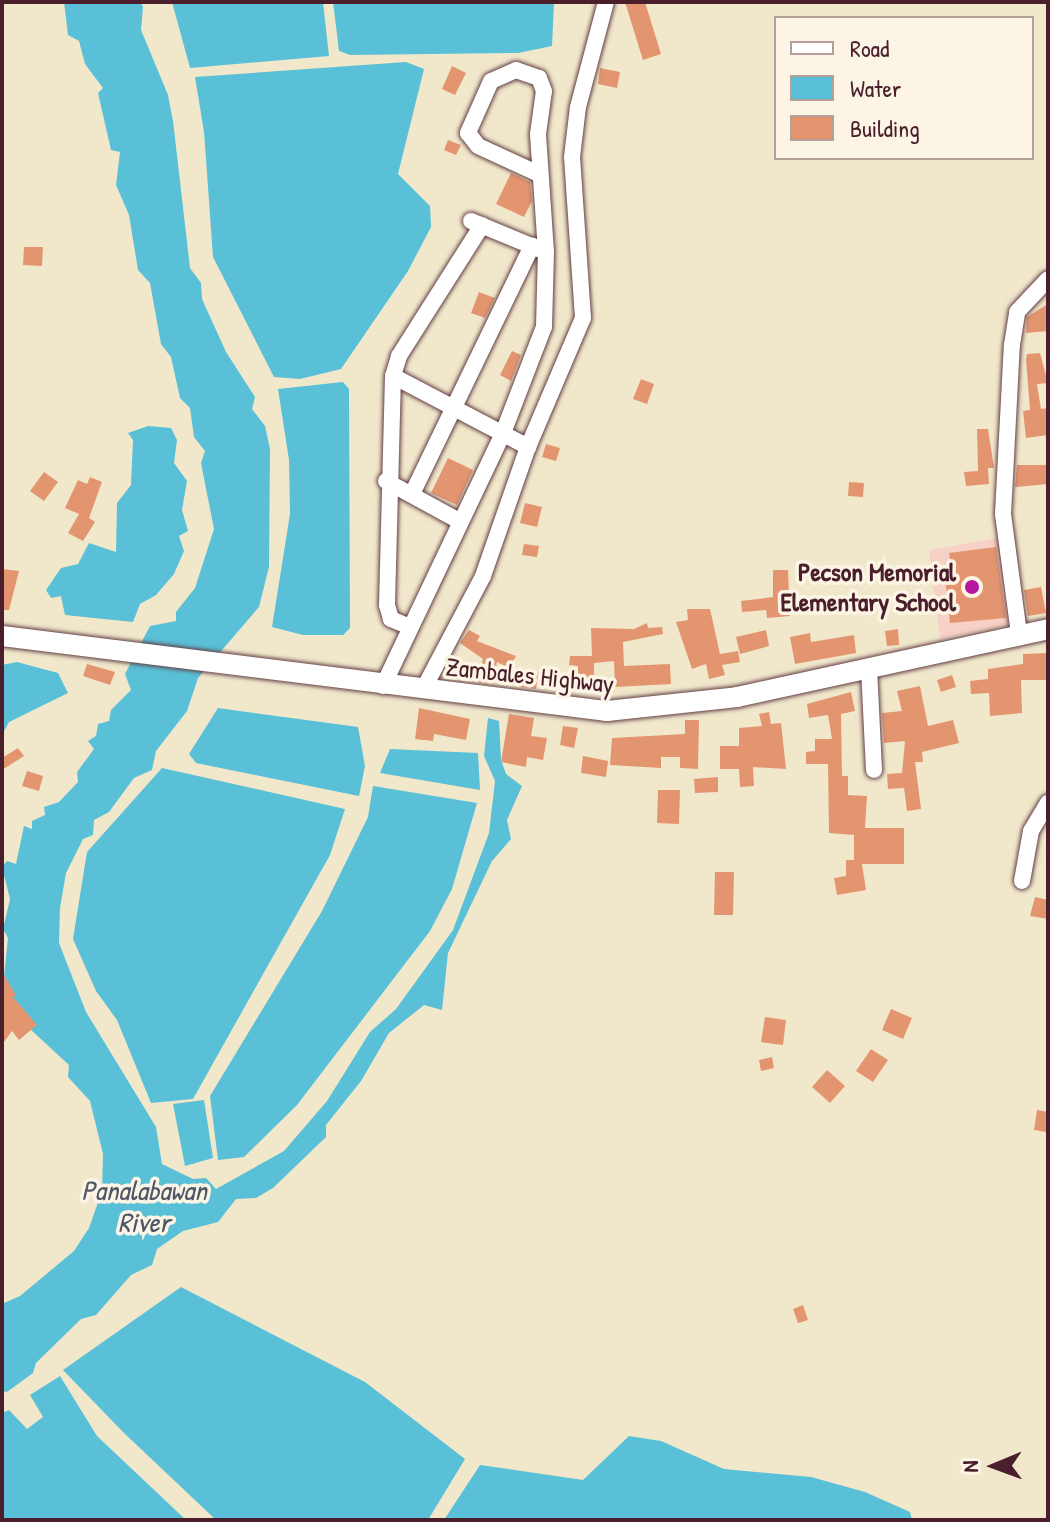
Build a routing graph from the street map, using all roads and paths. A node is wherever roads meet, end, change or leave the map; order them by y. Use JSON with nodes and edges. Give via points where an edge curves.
{"nodes":[{"id":1,"x":606,"y":2,"type":"edge"},
{"id":2,"x":539,"y":174,"type":"junction"},
{"id":3,"x":539,"y":249,"type":"junction"},
{"id":4,"x":1048,"y":279,"type":"edge"},
{"id":5,"x":393,"y":376,"type":"junction"},
{"id":6,"x":453,"y":407,"type":"junction"},
{"id":7,"x":503,"y":433,"type":"junction"},
{"id":8,"x":528,"y":447,"type":"junction"},
{"id":9,"x":386,"y":481,"type":"junction"},
{"id":10,"x":412,"y":494,"type":"junction"},
{"id":11,"x":461,"y":522,"type":"junction"},
{"id":12,"x":410,"y":627,"type":"junction"},
{"id":13,"x":1048,"y":629,"type":"edge"},
{"id":14,"x":1019,"y":634,"type":"junction"},
{"id":15,"x":2,"y":636,"type":"edge"},
{"id":16,"x":869,"y":668,"type":"junction"},
{"id":17,"x":383,"y":686,"type":"junction"},
{"id":18,"x":423,"y":690,"type":"junction"},
{"id":19,"x":874,"y":770,"type":"dead end"},
{"id":20,"x":1048,"y":803,"type":"edge"},
{"id":21,"x":1022,"y":881,"type":"dead end"}],
"edges":[{"from":1,"to":8,"type":"street","via":[[578,107],[572,157],[583,318]]},
{"from":2,"to":2,"type":"street","via":[[543,83],[531,72],[516,70],[491,81],[468,133],[478,146]]},
{"from":2,"to":3,"type":"street"},
{"from":3,"to":5,"type":"street","via":[[476,223],[399,356]]},
{"from":3,"to":6,"type":"street"},
{"from":3,"to":7,"type":"street","via":[[544,327]]},
{"from":4,"to":14,"type":"street","via":[[1017,312],[1012,345],[1003,514]]},
{"from":5,"to":6,"type":"street"},
{"from":5,"to":9,"type":"street"},
{"from":6,"to":7,"type":"street"},
{"from":6,"to":10,"type":"street"},
{"from":7,"to":8,"type":"street"},
{"from":7,"to":11,"type":"street"},
{"from":8,"to":18,"type":"street","via":[[483,576]]},
{"from":9,"to":10,"type":"street"},
{"from":9,"to":12,"type":"street","via":[[387,611],[395,622]]},
{"from":10,"to":11,"type":"street"},
{"from":11,"to":12,"type":"street"},
{"from":12,"to":17,"type":"street"},
{"from":13,"to":14,"type":"main road","name":"Zambales Highway"},
{"from":14,"to":16,"type":"main road","name":"Zambales Highway"},
{"from":15,"to":17,"type":"main road","name":"Zambales Highway"},
{"from":16,"to":18,"type":"main road","name":"Zambales Highway","via":[[667,709],[607,711]]},
{"from":16,"to":19,"type":"street"},
{"from":17,"to":18,"type":"main road","name":"Zambales Highway"},
{"from":20,"to":21,"type":"street","via":[[1031,831]]}]}
